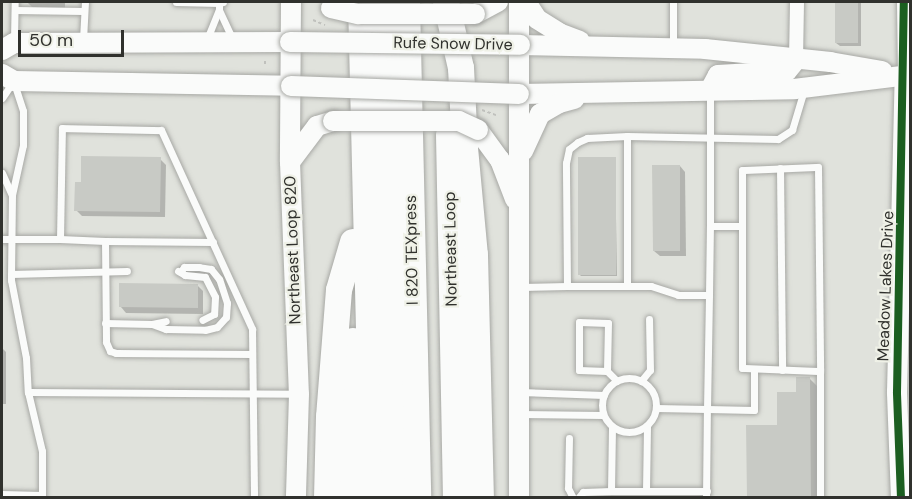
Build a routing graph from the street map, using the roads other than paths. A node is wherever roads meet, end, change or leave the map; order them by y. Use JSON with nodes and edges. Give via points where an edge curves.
{"nodes":[{"id":1,"x":23,"y":2,"type":"edge"},
{"id":2,"x":85,"y":2,"type":"edge"},
{"id":3,"x":176,"y":2,"type":"edge"},
{"id":4,"x":291,"y":2,"type":"edge"},
{"id":5,"x":361,"y":2,"type":"edge"},
{"id":6,"x":386,"y":2,"type":"edge"},
{"id":7,"x":408,"y":2,"type":"edge"},
{"id":8,"x":446,"y":2,"type":"edge"},
{"id":9,"x":498,"y":2,"type":"edge"},
{"id":10,"x":519,"y":2,"type":"edge"},
{"id":11,"x":526,"y":2,"type":"edge"},
{"id":12,"x":673,"y":2,"type":"edge"},
{"id":13,"x":797,"y":2,"type":"edge"},
{"id":14,"x":904,"y":2,"type":"edge"},
{"id":15,"x":335,"y":4,"type":"edge"},
{"id":16,"x":220,"y":5,"type":"edge"},
{"id":17,"x":15,"y":6,"type":"edge"},
{"id":18,"x":23,"y":10,"type":"junction"},
{"id":19,"x":83,"y":11,"type":"junction"},
{"id":20,"x":205,"y":42,"type":"junction"},
{"id":21,"x":234,"y":42,"type":"junction"},
{"id":22,"x":290,"y":42,"type":"junction"},
{"id":23,"x":84,"y":43,"type":"junction"},
{"id":24,"x":520,"y":45,"type":"junction"},
{"id":25,"x":594,"y":46,"type":"junction"},
{"id":26,"x":8,"y":47,"type":"edge"},
{"id":27,"x":673,"y":48,"type":"junction"},
{"id":28,"x":796,"y":60,"type":"junction"},
{"id":29,"x":908,"y":75,"type":"edge"},
{"id":30,"x":8,"y":77,"type":"edge"},
{"id":31,"x":291,"y":86,"type":"junction"},
{"id":32,"x":805,"y":86,"type":"junction"},
{"id":33,"x":710,"y":90,"type":"junction"},
{"id":34,"x":594,"y":93,"type":"junction"},
{"id":35,"x":519,"y":94,"type":"junction"},
{"id":36,"x":2,"y":98,"type":"edge"},
{"id":37,"x":627,"y":136,"type":"junction"},
{"id":38,"x":711,"y":137,"type":"junction"},
{"id":39,"x":907,"y":156,"type":"edge"},
{"id":40,"x":519,"y":160,"type":"junction"},
{"id":41,"x":290,"y":162,"type":"junction"},
{"id":42,"x":780,"y":168,"type":"junction"},
{"id":43,"x":2,"y":173,"type":"edge"},
{"id":44,"x":12,"y":195,"type":"junction"},
{"id":45,"x":519,"y":210,"type":"junction"},
{"id":46,"x":710,"y":226,"type":"junction"},
{"id":47,"x":741,"y":226,"type":"junction"},
{"id":48,"x":10,"y":238,"type":"junction"},
{"id":49,"x":2,"y":239,"type":"edge"},
{"id":50,"x":60,"y":239,"type":"junction"},
{"id":51,"x":105,"y":241,"type":"junction"},
{"id":52,"x":213,"y":242,"type":"junction"},
{"id":53,"x":353,"y":242,"type":"junction"},
{"id":54,"x":106,"y":271,"type":"junction"},
{"id":55,"x":127,"y":271,"type":"dead end"},
{"id":56,"x":11,"y":274,"type":"junction"},
{"id":57,"x":905,"y":281,"type":"edge"},
{"id":58,"x":567,"y":286,"type":"junction"},
{"id":59,"x":627,"y":286,"type":"junction"},
{"id":60,"x":519,"y":287,"type":"junction"},
{"id":61,"x":709,"y":296,"type":"junction"},
{"id":62,"x":649,"y":319,"type":"dead end"},
{"id":63,"x":202,"y":320,"type":"dead end"},
{"id":64,"x":166,"y":321,"type":"dead end"},
{"id":65,"x":105,"y":323,"type":"junction"},
{"id":66,"x":152,"y":324,"type":"junction"},
{"id":67,"x":252,"y":354,"type":"junction"},
{"id":68,"x":754,"y":369,"type":"junction"},
{"id":69,"x":782,"y":370,"type":"junction"},
{"id":70,"x":608,"y":371,"type":"junction"},
{"id":71,"x":820,"y":371,"type":"junction"},
{"id":72,"x":617,"y":381,"type":"junction"},
{"id":73,"x":641,"y":381,"type":"junction"},
{"id":74,"x":28,"y":392,"type":"junction"},
{"id":75,"x":519,"y":392,"type":"junction"},
{"id":76,"x":253,"y":394,"type":"junction"},
{"id":77,"x":299,"y":394,"type":"junction"},
{"id":78,"x":604,"y":395,"type":"junction"},
{"id":79,"x":656,"y":408,"type":"junction"},
{"id":80,"x":707,"y":408,"type":"junction"},
{"id":81,"x":519,"y":414,"type":"junction"},
{"id":82,"x":603,"y":415,"type":"junction"},
{"id":83,"x":646,"y":426,"type":"junction"},
{"id":84,"x":612,"y":427,"type":"junction"},
{"id":85,"x":569,"y":438,"type":"dead end"},
{"id":86,"x":611,"y":491,"type":"junction"},
{"id":87,"x":646,"y":491,"type":"junction"},
{"id":88,"x":2,"y":494,"type":"edge"},
{"id":89,"x":706,"y":494,"type":"edge"},
{"id":90,"x":42,"y":496,"type":"edge"},
{"id":91,"x":254,"y":498,"type":"edge"},
{"id":92,"x":296,"y":498,"type":"edge"},
{"id":93,"x":327,"y":498,"type":"edge"},
{"id":94,"x":353,"y":498,"type":"edge"},
{"id":95,"x":373,"y":498,"type":"edge"},
{"id":96,"x":395,"y":498,"type":"edge"},
{"id":97,"x":418,"y":498,"type":"edge"},
{"id":98,"x":456,"y":498,"type":"edge"},
{"id":99,"x":481,"y":498,"type":"edge"},
{"id":100,"x":519,"y":498,"type":"edge"},
{"id":101,"x":573,"y":498,"type":"edge"},
{"id":102,"x":578,"y":498,"type":"edge"},
{"id":103,"x":820,"y":498,"type":"edge"},
{"id":104,"x":901,"y":498,"type":"edge"}],
"edges":[{"from":1,"to":18,"type":"lane"},
{"from":2,"to":19,"type":"lane"},
{"from":3,"to":16,"type":"lane"},
{"from":4,"to":22,"type":"main road","name":"Northeast Loop 820"},
{"from":5,"to":95,"type":"highway"},
{"from":6,"to":96,"type":"highway","name":"I 820 TEXpress"},
{"from":7,"to":97,"type":"highway","name":"I 820 TEXpress"},
{"from":8,"to":98,"type":"highway","name":"Northeast Loop"},
{"from":8,"to":99,"type":"highway","via":[[461,68],[476,255]]},
{"from":9,"to":15,"type":"main road","bridge":true,"via":[[475,14],[358,14]]},
{"from":10,"to":24,"type":"main road"},
{"from":11,"to":25,"type":"main road","via":[[537,19],[559,33]]},
{"from":12,"to":27,"type":"lane"},
{"from":13,"to":28,"type":"street"},
{"from":14,"to":29,"type":"street"},
{"from":15,"to":53,"type":"highway"},
{"from":16,"to":20,"type":"lane"},
{"from":16,"to":21,"type":"lane"},
{"from":17,"to":18,"type":"lane"},
{"from":17,"to":26,"type":"lane"},
{"from":18,"to":19,"type":"lane"},
{"from":19,"to":23,"type":"lane"},
{"from":20,"to":21,"type":"main road","name":"Rufe Snow Drive"},
{"from":20,"to":23,"type":"main road","name":"Rufe Snow Drive"},
{"from":21,"to":22,"type":"main road","name":"Rufe Snow Drive"},
{"from":22,"to":24,"type":"main road","name":"Rufe Snow Drive","bridge":true},
{"from":22,"to":31,"type":"main road","name":"Northeast Loop 820"},
{"from":23,"to":26,"type":"main road","name":"Rufe Snow Drive"},
{"from":24,"to":25,"type":"main road","name":"Rufe Snow Drive"},
{"from":24,"to":35,"type":"main road"},
{"from":25,"to":27,"type":"main road","name":"Rufe Snow Drive"},
{"from":26,"to":30,"type":"main road"},
{"from":27,"to":28,"type":"main road","name":"Rufe Snow Drive"},
{"from":28,"to":29,"type":"main road","name":"Rufe Snow Drive"},
{"from":28,"to":33,"type":"main road","via":[[787,71],[718,75]]},
{"from":29,"to":32,"type":"main road"},
{"from":29,"to":39,"type":"main road","name":"Meadow Lakes Drive"},
{"from":30,"to":31,"type":"main road"},
{"from":30,"to":36,"type":"lane"},
{"from":30,"to":44,"type":"lane","via":[[23,111],[23,145]]},
{"from":31,"to":35,"type":"main road","bridge":true},
{"from":31,"to":41,"type":"main road","name":"Northeast Loop 820"},
{"from":32,"to":33,"type":"main road"},
{"from":32,"to":38,"type":"lane","via":[[792,130],[778,139]]},
{"from":33,"to":34,"type":"main road"},
{"from":33,"to":38,"type":"lane"},
{"from":34,"to":35,"type":"main road"},
{"from":34,"to":40,"type":"main road","via":[[559,103],[540,114]]},
{"from":35,"to":40,"type":"main road"},
{"from":37,"to":38,"type":"lane"},
{"from":37,"to":58,"type":"lane","via":[[587,138],[569,149]]},
{"from":37,"to":59,"type":"lane"},
{"from":38,"to":46,"type":"lane"},
{"from":39,"to":57,"type":"main road","name":"Meadow Lakes Drive"},
{"from":40,"to":45,"type":"main road"},
{"from":41,"to":45,"type":"main road","bridge":true,"via":[[317,126],[333,121],[459,121],[478,130],[500,160]]},
{"from":41,"to":77,"type":"main road","name":"Northeast Loop 820"},
{"from":42,"to":47,"type":"lane","via":[[742,170]]},
{"from":42,"to":69,"type":"lane"},
{"from":42,"to":71,"type":"lane","via":[[818,167]]},
{"from":43,"to":44,"type":"lane"},
{"from":44,"to":48,"type":"lane"},
{"from":45,"to":60,"type":"main road"},
{"from":46,"to":47,"type":"lane"},
{"from":46,"to":61,"type":"lane"},
{"from":47,"to":68,"type":"lane","via":[[742,368]]},
{"from":48,"to":49,"type":"lane"},
{"from":48,"to":50,"type":"lane"},
{"from":48,"to":56,"type":"lane"},
{"from":50,"to":51,"type":"lane"},
{"from":50,"to":52,"type":"lane","via":[[62,128],[161,130]]},
{"from":51,"to":52,"type":"lane"},
{"from":51,"to":54,"type":"lane"},
{"from":52,"to":67,"type":"lane","via":[[252,329]]},
{"from":53,"to":93,"type":"highway","via":[[339,290]]},
{"from":53,"to":94,"type":"highway"},
{"from":54,"to":55,"type":"lane"},
{"from":54,"to":56,"type":"lane"},
{"from":54,"to":65,"type":"lane"},
{"from":56,"to":74,"type":"lane"},
{"from":57,"to":104,"type":"main road","name":"Meadow Lakes Drive","via":[[897,392]]},
{"from":58,"to":59,"type":"lane"},
{"from":58,"to":60,"type":"lane"},
{"from":59,"to":61,"type":"lane"},
{"from":60,"to":75,"type":"main road"},
{"from":61,"to":80,"type":"lane"},
{"from":62,"to":73,"type":"lane","via":[[650,370]]},
{"from":63,"to":66,"type":"lane","via":[[214,314],[215,297],[205,277],[178,272],[184,267],[211,269],[227,303],[226,317],[217,327],[205,330],[166,329]]},
{"from":64,"to":66,"type":"lane"},
{"from":65,"to":66,"type":"lane"},
{"from":65,"to":67,"type":"lane","via":[[106,342],[110,351],[116,353]]},
{"from":67,"to":76,"type":"lane"},
{"from":68,"to":69,"type":"lane"},
{"from":68,"to":80,"type":"lane","via":[[754,411]]},
{"from":69,"to":71,"type":"lane"},
{"from":70,"to":70,"type":"lane","via":[[608,323],[579,322],[579,370]]},
{"from":70,"to":72,"type":"lane"},
{"from":71,"to":103,"type":"lane"},
{"from":72,"to":73,"type":"lane"},
{"from":72,"to":78,"type":"lane"},
{"from":73,"to":79,"type":"lane","via":[[653,392]]},
{"from":74,"to":76,"type":"lane"},
{"from":74,"to":90,"type":"lane","via":[[42,451]]},
{"from":75,"to":78,"type":"lane"},
{"from":75,"to":81,"type":"main road"},
{"from":76,"to":77,"type":"lane"},
{"from":76,"to":91,"type":"lane"},
{"from":77,"to":92,"type":"main road","name":"Northeast Loop 820"},
{"from":78,"to":82,"type":"lane"},
{"from":79,"to":80,"type":"lane"},
{"from":79,"to":83,"type":"lane"},
{"from":80,"to":89,"type":"lane"},
{"from":81,"to":82,"type":"lane"},
{"from":81,"to":100,"type":"main road"},
{"from":82,"to":84,"type":"lane"},
{"from":83,"to":84,"type":"lane","via":[[629,433]]},
{"from":83,"to":87,"type":"lane"},
{"from":84,"to":86,"type":"lane"},
{"from":85,"to":101,"type":"lane","via":[[568,488]]},
{"from":86,"to":87,"type":"lane"},
{"from":86,"to":102,"type":"lane","via":[[583,492]]},
{"from":87,"to":89,"type":"lane"},
{"from":88,"to":90,"type":"lane"}]}
